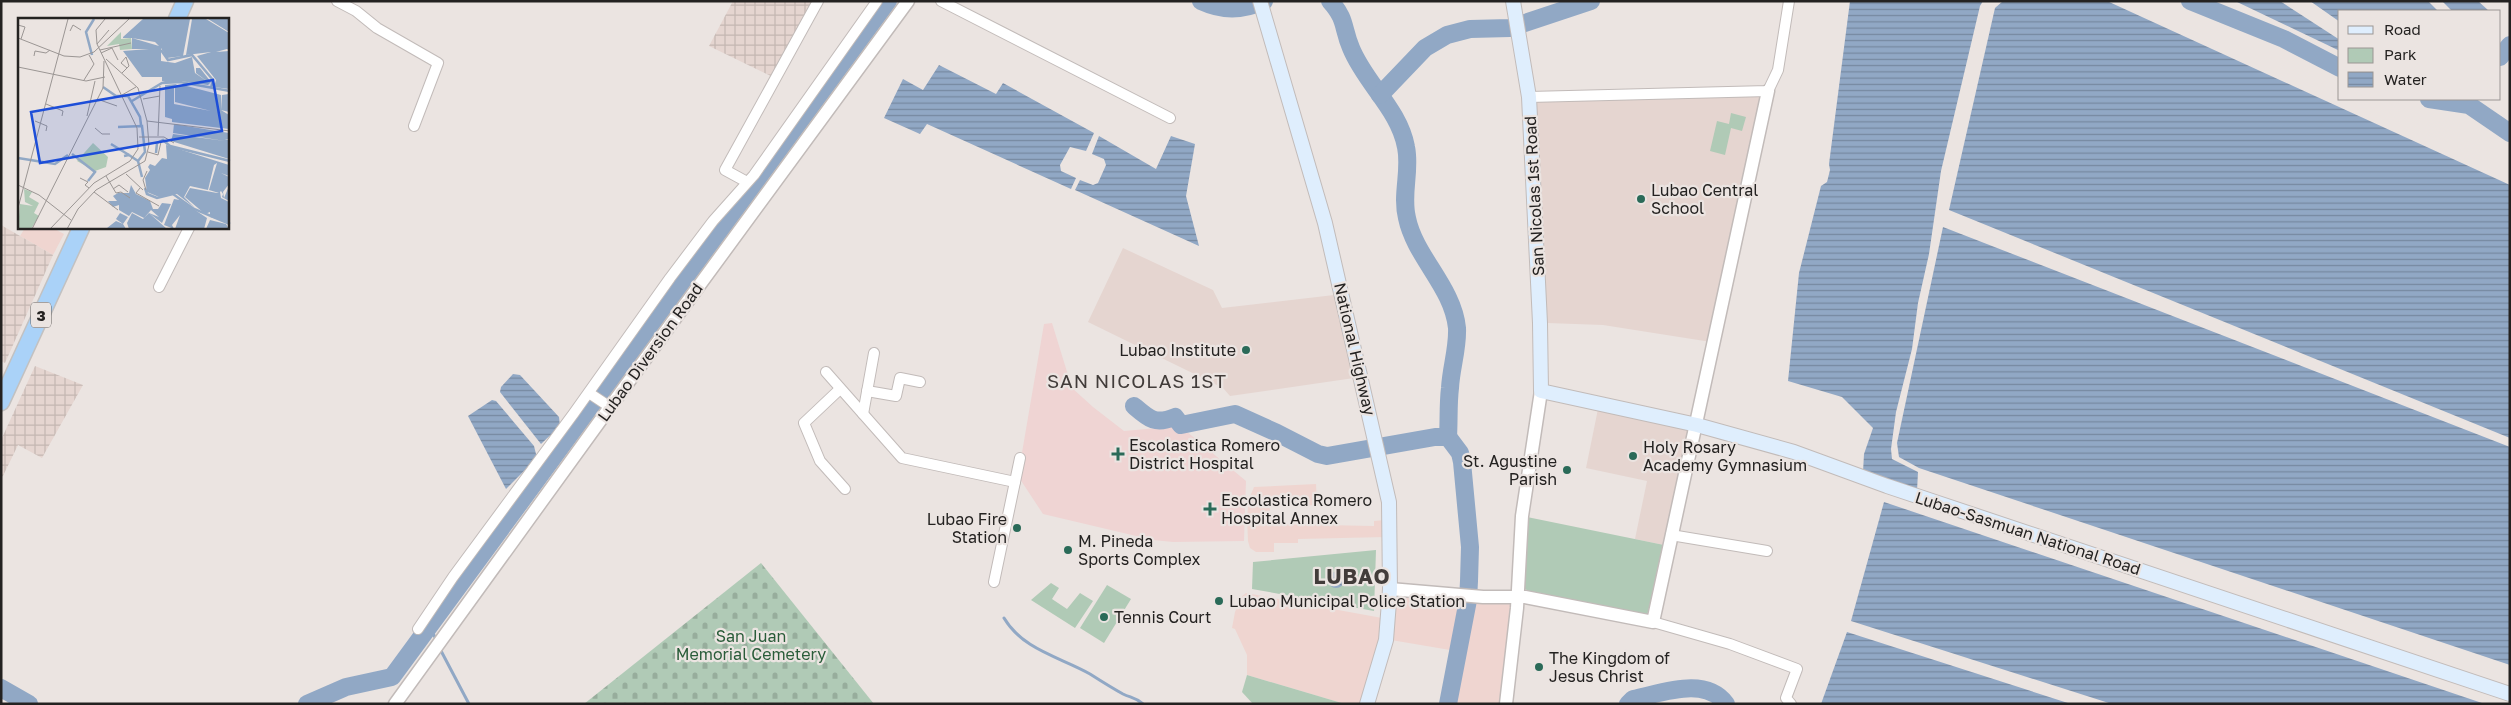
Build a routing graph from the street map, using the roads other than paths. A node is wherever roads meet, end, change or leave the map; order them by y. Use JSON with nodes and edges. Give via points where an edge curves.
{"nodes":[{"id":1,"x":185,"y":1,"type":"edge"},
{"id":2,"x":337,"y":1,"type":"edge"},
{"id":3,"x":818,"y":1,"type":"edge"},
{"id":4,"x":877,"y":1,"type":"edge"},
{"id":5,"x":908,"y":1,"type":"edge"},
{"id":6,"x":941,"y":1,"type":"edge"},
{"id":7,"x":1260,"y":1,"type":"edge"},
{"id":8,"x":1789,"y":1,"type":"edge"},
{"id":9,"x":1514,"y":7,"type":"edge"},
{"id":10,"x":177,"y":18,"type":"edge"},
{"id":11,"x":1768,"y":91,"type":"junction"},
{"id":12,"x":1529,"y":97,"type":"junction"},
{"id":13,"x":1170,"y":118,"type":"dead end"},
{"id":14,"x":414,"y":126,"type":"dead end"},
{"id":15,"x":747,"y":182,"type":"junction"},
{"id":16,"x":81,"y":229,"type":"edge"},
{"id":17,"x":188,"y":229,"type":"edge"},
{"id":18,"x":159,"y":286,"type":"dead end"},
{"id":19,"x":874,"y":353,"type":"dead end"},
{"id":20,"x":826,"y":372,"type":"dead end"},
{"id":21,"x":920,"y":382,"type":"dead end"},
{"id":22,"x":840,"y":389,"type":"junction"},
{"id":23,"x":867,"y":391,"type":"junction"},
{"id":24,"x":1540,"y":391,"type":"junction"},
{"id":25,"x":590,"y":393,"type":"junction"},
{"id":26,"x":1,"y":402,"type":"edge"},
{"id":27,"x":608,"y":405,"type":"junction"},
{"id":28,"x":863,"y":414,"type":"junction"},
{"id":29,"x":1697,"y":425,"type":"junction"},
{"id":30,"x":1020,"y":458,"type":"dead end"},
{"id":31,"x":1016,"y":482,"type":"junction"},
{"id":32,"x":845,"y":490,"type":"dead end"},
{"id":33,"x":1671,"y":535,"type":"junction"},
{"id":34,"x":1767,"y":551,"type":"dead end"},
{"id":35,"x":994,"y":582,"type":"dead end"},
{"id":36,"x":1390,"y":589,"type":"junction"},
{"id":37,"x":1516,"y":597,"type":"junction"},
{"id":38,"x":1653,"y":622,"type":"junction"},
{"id":39,"x":418,"y":630,"type":"dead end"},
{"id":40,"x":2510,"y":694,"type":"edge"},
{"id":41,"x":395,"y":704,"type":"edge"},
{"id":42,"x":1367,"y":704,"type":"edge"},
{"id":43,"x":1506,"y":704,"type":"edge"},
{"id":44,"x":1791,"y":704,"type":"edge"}],
"edges":[{"from":1,"to":10,"type":"highway"},
{"from":2,"to":14,"type":"street","via":[[438,63]]},
{"from":3,"to":15,"type":"street","via":[[725,170]]},
{"from":4,"to":15,"type":"street"},
{"from":5,"to":27,"type":"street","name":"Lubao Diversion Road"},
{"from":6,"to":13,"type":"street"},
{"from":7,"to":36,"type":"main road","name":"National Highway","via":[[1325,223],[1381,462],[1388,502]]},
{"from":8,"to":11,"type":"street","via":[[1778,70]]},
{"from":9,"to":12,"type":"main road","name":"San Nicolas 1st Road"},
{"from":11,"to":12,"type":"street"},
{"from":11,"to":29,"type":"street"},
{"from":12,"to":24,"type":"main road","name":"San Nicolas 1st Road","via":[[1540,323]]},
{"from":15,"to":25,"type":"street","via":[[670,278]]},
{"from":16,"to":26,"type":"highway","number":"3"},
{"from":17,"to":18,"type":"street"},
{"from":19,"to":23,"type":"street"},
{"from":20,"to":22,"type":"street"},
{"from":21,"to":23,"type":"street","via":[[900,378],[896,396]]},
{"from":22,"to":28,"type":"street"},
{"from":22,"to":32,"type":"street","via":[[804,423],[820,462]]},
{"from":23,"to":28,"type":"street"},
{"from":24,"to":29,"type":"main road","name":"Lubao-Sasmuan National Road"},
{"from":24,"to":37,"type":"street","via":[[1522,516]]},
{"from":25,"to":27,"type":"street"},
{"from":25,"to":39,"type":"street","via":[[520,484]]},
{"from":27,"to":41,"type":"street","name":"Lubao Diversion Road"},
{"from":28,"to":31,"type":"street","via":[[902,458]]},
{"from":29,"to":33,"type":"street"},
{"from":29,"to":40,"type":"main road","name":"Lubao-Sasmuan National Road","via":[[1794,452],[1886,486]]},
{"from":30,"to":31,"type":"street"},
{"from":31,"to":35,"type":"street"},
{"from":33,"to":34,"type":"street"},
{"from":33,"to":38,"type":"street"},
{"from":36,"to":37,"type":"street"},
{"from":36,"to":42,"type":"main road","name":"National Highway","via":[[1386,640]]},
{"from":37,"to":38,"type":"street"},
{"from":37,"to":43,"type":"street"},
{"from":38,"to":44,"type":"street","via":[[1730,644],[1796,669],[1786,698]]}]}
